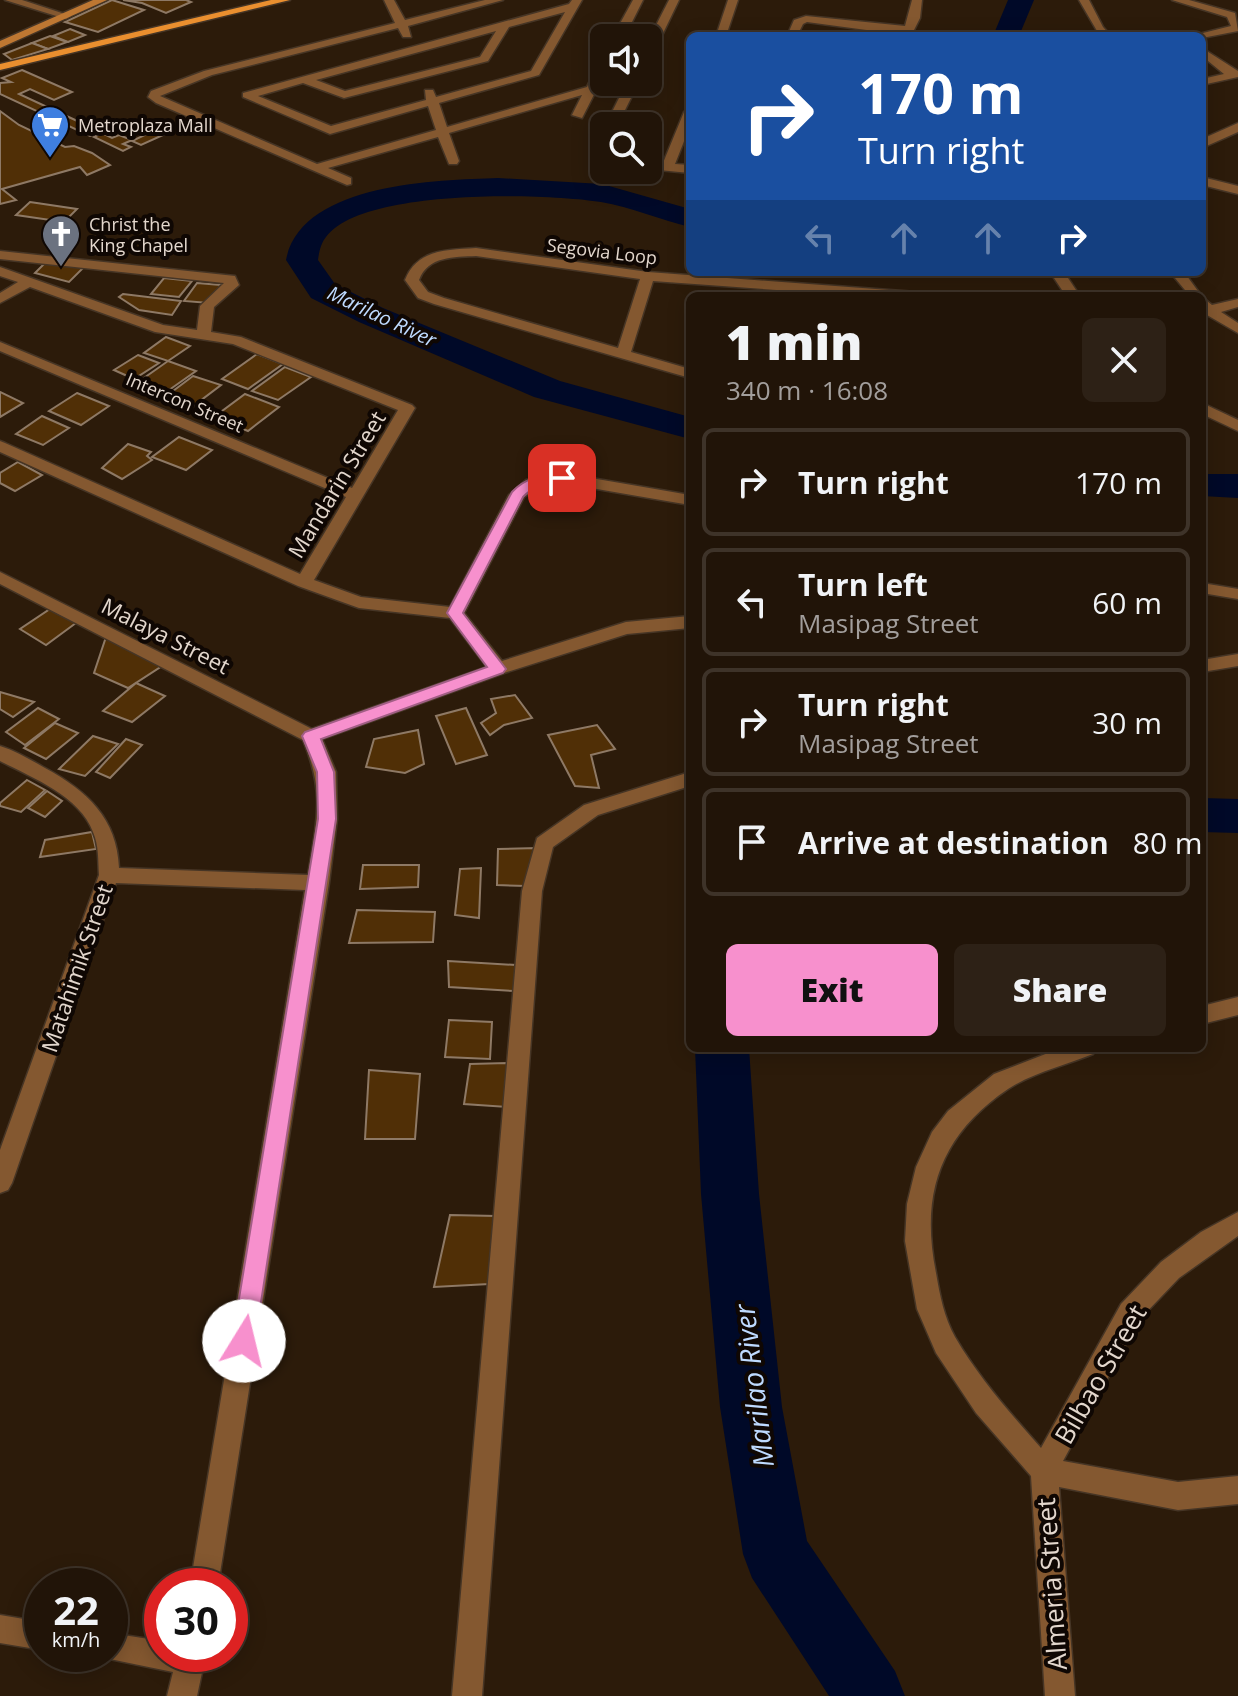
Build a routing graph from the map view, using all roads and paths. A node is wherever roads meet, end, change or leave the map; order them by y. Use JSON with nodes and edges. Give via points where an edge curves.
{"nodes":[{"id":1,"x":10,"y":0,"type":"edge"},
{"id":2,"x":102,"y":0,"type":"edge"},
{"id":3,"x":285,"y":0,"type":"edge"},
{"id":4,"x":389,"y":0,"type":"edge"},
{"id":5,"x":498,"y":0,"type":"edge"},
{"id":6,"x":638,"y":0,"type":"edge"},
{"id":7,"x":674,"y":0,"type":"edge"},
{"id":8,"x":733,"y":0,"type":"edge"},
{"id":9,"x":917,"y":0,"type":"edge"},
{"id":10,"x":1084,"y":0,"type":"edge"},
{"id":11,"x":1177,"y":0,"type":"edge"},
{"id":12,"x":575,"y":3,"type":"edge"},
{"id":13,"x":66,"y":16,"type":"junction"},
{"id":14,"x":403,"y":23,"type":"junction"},
{"id":15,"x":505,"y":24,"type":"junction"},
{"id":16,"x":625,"y":24,"type":"edge"},
{"id":17,"x":662,"y":24,"type":"edge"},
{"id":18,"x":1238,"y":28,"type":"edge"},
{"id":19,"x":722,"y":32,"type":"edge"},
{"id":20,"x":793,"y":32,"type":"edge"},
{"id":21,"x":900,"y":32,"type":"edge"},
{"id":22,"x":907,"y":32,"type":"edge"},
{"id":23,"x":1102,"y":32,"type":"edge"},
{"id":24,"x":1206,"y":34,"type":"edge"},
{"id":25,"x":0,"y":45,"type":"edge"},
{"id":26,"x":413,"y":49,"type":"junction"},
{"id":27,"x":1206,"y":54,"type":"edge"},
{"id":28,"x":0,"y":67,"type":"edge"},
{"id":29,"x":423,"y":75,"type":"junction"},
{"id":30,"x":1236,"y":75,"type":"edge"},
{"id":31,"x":303,"y":79,"type":"junction"},
{"id":32,"x":1206,"y":81,"type":"edge"},
{"id":33,"x":590,"y":89,"type":"edge"},
{"id":34,"x":590,"y":91,"type":"edge"},
{"id":35,"x":432,"y":102,"type":"junction"},
{"id":36,"x":578,"y":115,"type":"dead end"},
{"id":37,"x":686,"y":122,"type":"edge"},
{"id":38,"x":1238,"y":127,"type":"edge"},
{"id":39,"x":442,"y":132,"type":"junction"},
{"id":40,"x":1206,"y":142,"type":"edge"},
{"id":41,"x":453,"y":161,"type":"dead end"},
{"id":42,"x":662,"y":166,"type":"edge"},
{"id":43,"x":667,"y":167,"type":"junction"},
{"id":44,"x":316,"y":168,"type":"junction"},
{"id":45,"x":686,"y":169,"type":"edge"},
{"id":46,"x":347,"y":181,"type":"dead end"},
{"id":47,"x":1206,"y":182,"type":"edge"},
{"id":48,"x":1238,"y":190,"type":"edge"},
{"id":49,"x":0,"y":255,"type":"edge"},
{"id":50,"x":0,"y":271,"type":"edge"},
{"id":51,"x":648,"y":276,"type":"junction"},
{"id":52,"x":1180,"y":276,"type":"edge"},
{"id":53,"x":27,"y":283,"type":"junction"},
{"id":54,"x":756,"y":290,"type":"edge"},
{"id":55,"x":809,"y":292,"type":"edge"},
{"id":56,"x":1194,"y":292,"type":"edge"},
{"id":57,"x":0,"y":299,"type":"edge"},
{"id":58,"x":1238,"y":303,"type":"edge"},
{"id":59,"x":1206,"y":308,"type":"edge"},
{"id":60,"x":1206,"y":309,"type":"edge"},
{"id":61,"x":1238,"y":329,"type":"edge"},
{"id":62,"x":203,"y":336,"type":"junction"},
{"id":63,"x":0,"y":346,"type":"edge"},
{"id":64,"x":623,"y":355,"type":"junction"},
{"id":65,"x":686,"y":373,"type":"edge"},
{"id":66,"x":1206,"y":410,"type":"edge"},
{"id":67,"x":1238,"y":426,"type":"edge"},
{"id":68,"x":0,"y":446,"type":"edge"},
{"id":69,"x":355,"y":495,"type":"junction"},
{"id":70,"x":686,"y":499,"type":"edge"},
{"id":71,"x":0,"y":577,"type":"edge"},
{"id":72,"x":304,"y":582,"type":"junction"},
{"id":73,"x":1206,"y":589,"type":"edge"},
{"id":74,"x":1238,"y":594,"type":"edge"},
{"id":75,"x":455,"y":613,"type":"junction"},
{"id":76,"x":686,"y":622,"type":"edge"},
{"id":77,"x":1238,"y":660,"type":"edge"},
{"id":78,"x":1206,"y":665,"type":"edge"},
{"id":79,"x":498,"y":669,"type":"junction"},
{"id":80,"x":311,"y":736,"type":"junction"},
{"id":81,"x":0,"y":753,"type":"edge"},
{"id":82,"x":686,"y":780,"type":"edge"},
{"id":83,"x":109,"y":875,"type":"junction"},
{"id":84,"x":319,"y":883,"type":"junction"},
{"id":85,"x":1238,"y":1006,"type":"edge"},
{"id":86,"x":1206,"y":1014,"type":"edge"},
{"id":87,"x":1075,"y":1052,"type":"edge"},
{"id":88,"x":0,"y":1183,"type":"edge"},
{"id":89,"x":1238,"y":1223,"type":"edge"},
{"id":90,"x":1044,"y":1471,"type":"junction"},
{"id":91,"x":1238,"y":1490,"type":"edge"},
{"id":92,"x":207,"y":1568,"type":"edge"},
{"id":93,"x":0,"y":1629,"type":"edge"},
{"id":94,"x":24,"y":1633,"type":"edge"},
{"id":95,"x":188,"y":1672,"type":"edge"},
{"id":96,"x":182,"y":1696,"type":"edge"},
{"id":97,"x":467,"y":1696,"type":"edge"},
{"id":98,"x":1060,"y":1696,"type":"edge"}],
"edges":[{"from":1,"to":13,"type":"street"},
{"from":2,"to":13,"type":"main road"},
{"from":3,"to":28,"type":"main road"},
{"from":4,"to":14,"type":"street"},
{"from":5,"to":14,"type":"street"},
{"from":6,"to":16,"type":"street"},
{"from":7,"to":17,"type":"street"},
{"from":8,"to":19,"type":"street"},
{"from":9,"to":22,"type":"street"},
{"from":10,"to":23,"type":"street"},
{"from":11,"to":18,"type":"street","via":[[1231,15]]},
{"from":12,"to":15,"type":"street"},
{"from":12,"to":35,"type":"street","via":[[535,73]]},
{"from":13,"to":25,"type":"main road"},
{"from":14,"to":26,"type":"street"},
{"from":14,"to":44,"type":"street","via":[[208,73],[155,93],[160,101]]},
{"from":15,"to":26,"type":"street"},
{"from":15,"to":29,"type":"street","via":[[484,59]]},
{"from":18,"to":24,"type":"street"},
{"from":20,"to":21,"type":"street","via":[[806,19]]},
{"from":26,"to":29,"type":"street"},
{"from":26,"to":31,"type":"street"},
{"from":27,"to":30,"type":"street"},
{"from":29,"to":31,"type":"street","via":[[344,95]]},
{"from":29,"to":35,"type":"street"},
{"from":30,"to":32,"type":"street"},
{"from":31,"to":35,"type":"street","via":[[247,95],[330,130]]},
{"from":33,"to":39,"type":"street"},
{"from":34,"to":36,"type":"street"},
{"from":35,"to":39,"type":"street"},
{"from":37,"to":43,"type":"street"},
{"from":38,"to":40,"type":"street"},
{"from":39,"to":41,"type":"street"},
{"from":39,"to":44,"type":"street"},
{"from":42,"to":43,"type":"street"},
{"from":43,"to":45,"type":"street"},
{"from":44,"to":46,"type":"street"},
{"from":47,"to":48,"type":"street"},
{"from":49,"to":62,"type":"street","via":[[230,279],[232,285],[207,306]]},
{"from":50,"to":53,"type":"street"},
{"from":51,"to":54,"type":"street","name":"Segovia Loop"},
{"from":51,"to":64,"type":"street"},
{"from":51,"to":64,"type":"street","name":"Segovia Loop","via":[[476,252],[443,254],[416,269],[412,280],[415,288],[439,301]]},
{"from":52,"to":56,"type":"street"},
{"from":53,"to":57,"type":"street"},
{"from":53,"to":62,"type":"street","via":[[160,329]]},
{"from":54,"to":55,"type":"street","name":"Segovia Loop"},
{"from":58,"to":59,"type":"street"},
{"from":60,"to":61,"type":"street"},
{"from":62,"to":69,"type":"street","name":"Mandarin Street","via":[[236,340],[407,408]]},
{"from":63,"to":69,"type":"street","name":"Intercon Street"},
{"from":64,"to":65,"type":"street"},
{"from":66,"to":67,"type":"street"},
{"from":68,"to":72,"type":"street"},
{"from":69,"to":72,"type":"street","name":"Mandarin Street"},
{"from":70,"to":75,"type":"street","via":[[562,478],[525,486]]},
{"from":71,"to":80,"type":"street","name":"Malaya Street"},
{"from":72,"to":75,"type":"street","via":[[359,602]]},
{"from":73,"to":74,"type":"street"},
{"from":75,"to":79,"type":"street"},
{"from":76,"to":79,"type":"street","via":[[626,628]]},
{"from":77,"to":78,"type":"street"},
{"from":79,"to":80,"type":"street"},
{"from":80,"to":84,"type":"street","via":[[326,772]]},
{"from":81,"to":83,"type":"street","name":"Matahimik Street","via":[[61,785],[90,811],[107,840]]},
{"from":82,"to":97,"type":"street","via":[[591,810],[544,843],[532,891]]},
{"from":83,"to":84,"type":"street"},
{"from":83,"to":88,"type":"street","name":"Matahimik Street"},
{"from":84,"to":92,"type":"street"},
{"from":85,"to":86,"type":"street"},
{"from":87,"to":90,"type":"street","via":[[1002,1081],[956,1118],[940,1139],[919,1204],[923,1285],[945,1344],[985,1404]]},
{"from":89,"to":90,"type":"street","name":"Bilbao Street","via":[[1170,1270],[1130,1312]]},
{"from":90,"to":91,"type":"street","via":[[1178,1496]]},
{"from":90,"to":98,"type":"street","name":"Almeria Street"},
{"from":93,"to":94,"type":"street"},
{"from":95,"to":96,"type":"street"}]}
